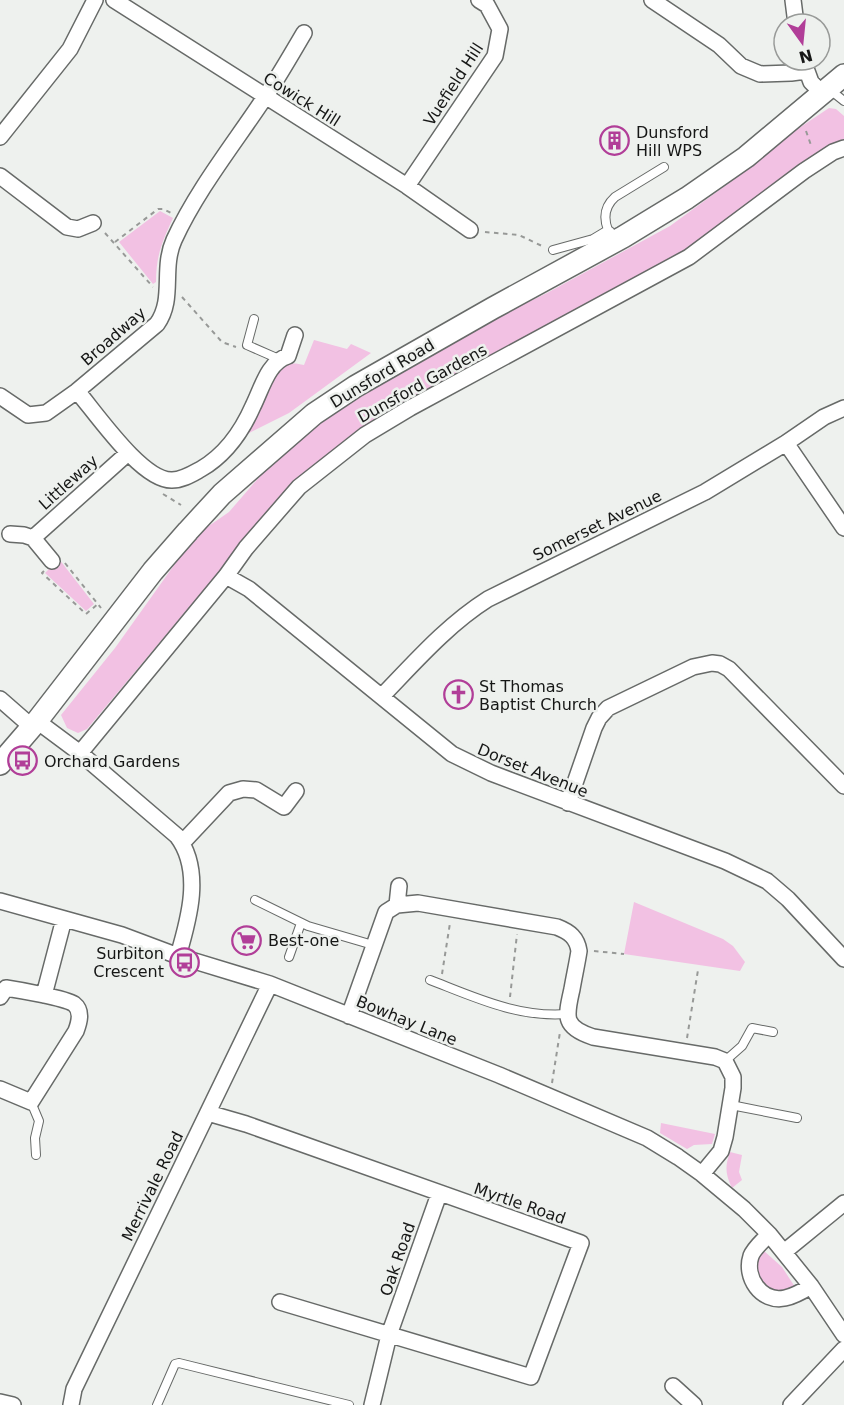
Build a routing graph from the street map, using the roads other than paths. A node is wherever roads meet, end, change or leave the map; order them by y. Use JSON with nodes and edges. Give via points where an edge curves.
{"nodes":[{"id":1,"x":95,"y":0,"type":"edge"},
{"id":2,"x":114,"y":0,"type":"edge"},
{"id":3,"x":479,"y":0,"type":"edge"},
{"id":4,"x":652,"y":0,"type":"edge"},
{"id":5,"x":304,"y":33,"type":"dead end"},
{"id":6,"x":794,"y":72,"type":"edge"},
{"id":7,"x":807,"y":72,"type":"edge"},
{"id":8,"x":831,"y":85,"type":"edge"},
{"id":9,"x":265,"y":97,"type":"junction"},
{"id":10,"x":844,"y":101,"type":"edge"},
{"id":11,"x":0,"y":137,"type":"edge"},
{"id":12,"x":844,"y":147,"type":"edge"},
{"id":13,"x":663,"y":167,"type":"dead end"},
{"id":14,"x":0,"y":176,"type":"edge"},
{"id":15,"x":407,"y":186,"type":"junction"},
{"id":16,"x":93,"y":223,"type":"road end"},
{"id":17,"x":470,"y":230,"type":"road end"},
{"id":18,"x":616,"y":233,"type":"junction"},
{"id":19,"x":553,"y":250,"type":"road end"},
{"id":20,"x":254,"y":319,"type":"dead end"},
{"id":21,"x":295,"y":335,"type":"dead end"},
{"id":22,"x":279,"y":359,"type":"junction"},
{"id":23,"x":77,"y":391,"type":"junction"},
{"id":24,"x":0,"y":396,"type":"edge"},
{"id":25,"x":844,"y":408,"type":"edge"},
{"id":26,"x":786,"y":443,"type":"junction"},
{"id":27,"x":128,"y":453,"type":"junction"},
{"id":28,"x":844,"y":528,"type":"edge"},
{"id":29,"x":5,"y":533,"type":"edge"},
{"id":30,"x":33,"y":538,"type":"junction"},
{"id":31,"x":52,"y":561,"type":"road end"},
{"id":32,"x":226,"y":576,"type":"junction"},
{"id":33,"x":382,"y":696,"type":"junction"},
{"id":34,"x":0,"y":699,"type":"edge"},
{"id":35,"x":34,"y":724,"type":"junction"},
{"id":36,"x":80,"y":753,"type":"junction"},
{"id":37,"x":0,"y":764,"type":"edge"},
{"id":38,"x":842,"y":789,"type":"edge"},
{"id":39,"x":296,"y":791,"type":"dead end"},
{"id":40,"x":568,"y":803,"type":"junction"},
{"id":41,"x":284,"y":807,"type":"junction"},
{"id":42,"x":274,"y":820,"type":"dead end"},
{"id":43,"x":183,"y":842,"type":"junction"},
{"id":44,"x":399,"y":886,"type":"dead end"},
{"id":45,"x":255,"y":900,"type":"dead end"},
{"id":46,"x":0,"y":901,"type":"edge"},
{"id":47,"x":397,"y":904,"type":"junction"},
{"id":48,"x":64,"y":919,"type":"junction"},
{"id":49,"x":301,"y":922,"type":"junction"},
{"id":50,"x":373,"y":945,"type":"junction"},
{"id":51,"x":178,"y":956,"type":"junction"},
{"id":52,"x":289,"y":957,"type":"dead end"},
{"id":53,"x":844,"y":959,"type":"edge"},
{"id":54,"x":430,"y":980,"type":"dead end"},
{"id":55,"x":270,"y":984,"type":"junction"},
{"id":56,"x":44,"y":995,"type":"junction"},
{"id":57,"x":0,"y":997,"type":"edge"},
{"id":58,"x":564,"y":1014,"type":"junction"},
{"id":59,"x":349,"y":1016,"type":"junction"},
{"id":60,"x":773,"y":1032,"type":"dead end"},
{"id":61,"x":725,"y":1061,"type":"junction"},
{"id":62,"x":0,"y":1089,"type":"edge"},
{"id":63,"x":31,"y":1102,"type":"junction"},
{"id":64,"x":731,"y":1106,"type":"junction"},
{"id":65,"x":208,"y":1113,"type":"junction"},
{"id":66,"x":797,"y":1118,"type":"dead end"},
{"id":67,"x":36,"y":1155,"type":"dead end"},
{"id":68,"x":702,"y":1174,"type":"junction"},
{"id":69,"x":439,"y":1194,"type":"junction"},
{"id":70,"x":844,"y":1203,"type":"edge"},
{"id":71,"x":769,"y":1234,"type":"junction"},
{"id":72,"x":784,"y":1252,"type":"junction"},
{"id":73,"x":811,"y":1286,"type":"junction"},
{"id":74,"x":280,"y":1302,"type":"dead end"},
{"id":75,"x":389,"y":1335,"type":"junction"},
{"id":76,"x":844,"y":1335,"type":"edge"},
{"id":77,"x":844,"y":1349,"type":"edge"},
{"id":78,"x":673,"y":1386,"type":"dead end"},
{"id":79,"x":0,"y":1402,"type":"edge"},
{"id":80,"x":13,"y":1405,"type":"edge"},
{"id":81,"x":71,"y":1405,"type":"edge"},
{"id":82,"x":157,"y":1405,"type":"edge"},
{"id":83,"x":350,"y":1405,"type":"edge"},
{"id":84,"x":372,"y":1405,"type":"edge"},
{"id":85,"x":694,"y":1405,"type":"edge"},
{"id":86,"x":791,"y":1405,"type":"edge"}],
"edges":[{"from":1,"to":11,"type":"street","via":[[70,49]]},
{"from":2,"to":9,"type":"street","name":"Cowick Hill"},
{"from":3,"to":15,"type":"street","name":"Vuefield Hill","via":[[487,5],[500,29],[495,56]]},
{"from":4,"to":6,"type":"street","via":[[719,45],[741,66],[760,74]]},
{"from":5,"to":9,"type":"street","name":"Broadway"},
{"from":7,"to":8,"type":"street","via":[[811,82]]},
{"from":8,"to":10,"type":"lane"},
{"from":8,"to":18,"type":"main road","name":"Dunsford Road","via":[[746,157],[687,198]]},
{"from":9,"to":15,"type":"street","name":"Cowick Hill"},
{"from":9,"to":23,"type":"street","name":"Broadway","via":[[184,220],[167,258],[166,309],[157,324]]},
{"from":12,"to":32,"type":"street","name":"Dunsford Gardens","via":[[818,161],[689,257],[365,435],[299,487]]},
{"from":13,"to":18,"type":"lane","via":[[609,203],[605,213]]},
{"from":14,"to":16,"type":"street","via":[[67,227],[78,229]]},
{"from":15,"to":17,"type":"street","name":"Cowick Hill"},
{"from":18,"to":19,"type":"lane"},
{"from":18,"to":35,"type":"main road","name":"Dunsford Road","via":[[314,414],[208,509],[153,572]]},
{"from":20,"to":22,"type":"lane","via":[[247,345]]},
{"from":21,"to":22,"type":"street","via":[[288,356]]},
{"from":22,"to":27,"type":"street","via":[[237,436],[208,465],[190,476],[172,480],[156,476]]},
{"from":23,"to":24,"type":"street","name":"Broadway","via":[[56,408],[37,415],[28,415]]},
{"from":23,"to":27,"type":"street"},
{"from":25,"to":26,"type":"street","name":"Somerset Avenue"},
{"from":26,"to":28,"type":"street"},
{"from":26,"to":33,"type":"street","name":"Somerset Avenue","via":[[705,492],[488,599],[457,621]]},
{"from":27,"to":30,"type":"street","name":"Littleway"},
{"from":29,"to":30,"type":"street"},
{"from":30,"to":31,"type":"street"},
{"from":32,"to":33,"type":"street","name":"Dorset Avenue","via":[[249,589]]},
{"from":32,"to":36,"type":"street","name":"Dunsford Gardens"},
{"from":33,"to":40,"type":"street","name":"Dorset Avenue","via":[[466,762]]},
{"from":34,"to":35,"type":"street"},
{"from":35,"to":36,"type":"street"},
{"from":35,"to":37,"type":"main road","name":"Dunsford Road"},
{"from":36,"to":43,"type":"street"},
{"from":38,"to":40,"type":"street","via":[[729,669],[711,663],[693,667],[608,708],[594,728]]},
{"from":39,"to":41,"type":"street"},
{"from":40,"to":53,"type":"street","name":"Dorset Avenue","via":[[767,880]]},
{"from":41,"to":42,"type":"street"},
{"from":41,"to":43,"type":"street","via":[[256,790],[233,792]]},
{"from":43,"to":51,"type":"street","via":[[192,881],[191,906]]},
{"from":44,"to":47,"type":"street"},
{"from":45,"to":49,"type":"lane"},
{"from":46,"to":48,"type":"street","name":"Bowhay Lane"},
{"from":47,"to":50,"type":"street","via":[[386,912]]},
{"from":47,"to":58,"type":"street","via":[[418,903],[567,931],[578,942],[579,949]]},
{"from":48,"to":51,"type":"street","name":"Bowhay Lane"},
{"from":48,"to":56,"type":"street"},
{"from":49,"to":50,"type":"lane"},
{"from":49,"to":52,"type":"lane"},
{"from":50,"to":59,"type":"street"},
{"from":51,"to":55,"type":"street","name":"Bowhay Lane"},
{"from":54,"to":58,"type":"lane","via":[[508,1009],[543,1016]]},
{"from":55,"to":59,"type":"street","name":"Bowhay Lane"},
{"from":55,"to":65,"type":"street","name":"Merrivale Road"},
{"from":56,"to":57,"type":"street","via":[[6,988]]},
{"from":56,"to":63,"type":"street","via":[[74,1004],[80,1021]]},
{"from":58,"to":61,"type":"street","via":[[582,1034]]},
{"from":59,"to":68,"type":"street","name":"Bowhay Lane","via":[[647,1138]]},
{"from":60,"to":61,"type":"lane","via":[[752,1028],[742,1047]]},
{"from":61,"to":64,"type":"street","via":[[733,1077]]},
{"from":62,"to":63,"type":"street"},
{"from":63,"to":67,"type":"lane","via":[[39,1121]]},
{"from":64,"to":66,"type":"lane"},
{"from":64,"to":68,"type":"street","via":[[721,1151]]},
{"from":65,"to":69,"type":"street","name":"Myrtle Road"},
{"from":65,"to":81,"type":"street","name":"Merrivale Road","via":[[74,1389]]},
{"from":68,"to":71,"type":"street","name":"Bowhay Lane"},
{"from":69,"to":75,"type":"street","name":"Oak Road"},
{"from":69,"to":75,"type":"street","name":"Myrtle Road","via":[[581,1243],[531,1377]]},
{"from":70,"to":72,"type":"street"},
{"from":71,"to":72,"type":"street","name":"Bowhay Lane"},
{"from":71,"to":73,"type":"street","via":[[752,1254],[750,1270],[758,1290],[784,1299]]},
{"from":72,"to":73,"type":"street","name":"Bowhay Lane"},
{"from":73,"to":76,"type":"street","name":"Bowhay Lane"},
{"from":74,"to":75,"type":"street"},
{"from":75,"to":84,"type":"street","name":"Oak Road"},
{"from":77,"to":86,"type":"street"},
{"from":78,"to":85,"type":"street"},
{"from":79,"to":80,"type":"street"},
{"from":82,"to":83,"type":"lane","via":[[175,1364],[179,1363]]}]}
